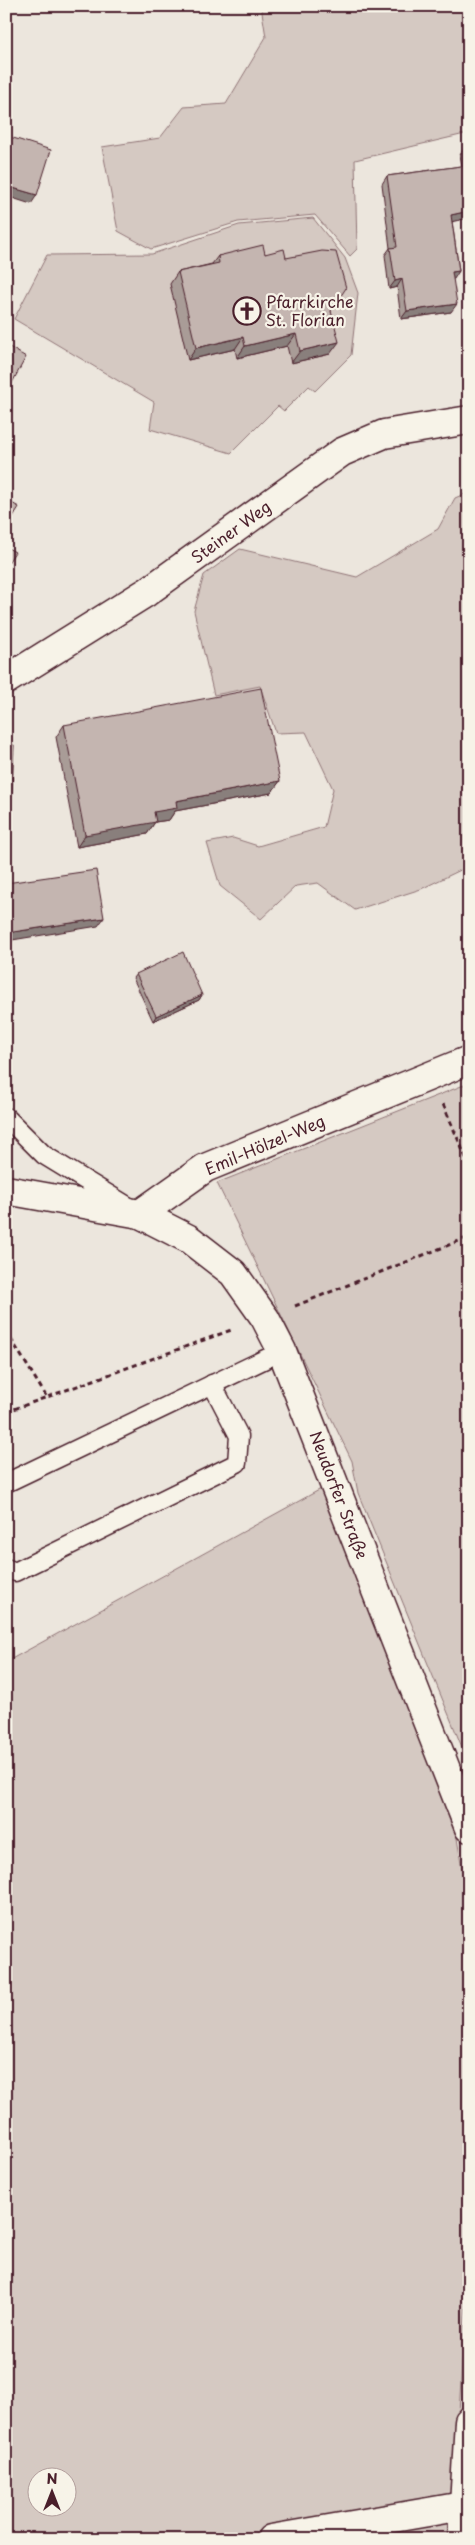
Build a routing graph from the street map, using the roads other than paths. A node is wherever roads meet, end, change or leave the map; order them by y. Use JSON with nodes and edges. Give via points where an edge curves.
{"nodes":[{"id":1,"x":469,"y":420,"type":"edge"},
{"id":2,"x":6,"y":680,"type":"edge"},
{"id":3,"x":469,"y":1060,"type":"edge"},
{"id":4,"x":6,"y":1117,"type":"edge"},
{"id":5,"x":6,"y":1190,"type":"edge"},
{"id":6,"x":140,"y":1214,"type":"junction"},
{"id":7,"x":282,"y":1351,"type":"junction"},
{"id":8,"x":212,"y":1384,"type":"junction"},
{"id":9,"x":6,"y":1483,"type":"edge"},
{"id":10,"x":6,"y":1568,"type":"edge"},
{"id":11,"x":469,"y":1828,"type":"edge"},
{"id":12,"x":469,"y":2421,"type":"edge"},
{"id":13,"x":463,"y":2506,"type":"junction"},
{"id":14,"x":271,"y":2539,"type":"edge"},
{"id":15,"x":462,"y":2539,"type":"edge"}],
"edges":[{"from":1,"to":2,"type":"street","name":"Steiner Weg","via":[[384,434],[342,452],[147,592]]},
{"from":3,"to":6,"type":"street","name":"Emil-Hölzel-Weg","via":[[205,1168]]},
{"from":4,"to":6,"type":"lane","via":[[44,1154]]},
{"from":5,"to":6,"type":"street"},
{"from":6,"to":7,"type":"street","name":"Neudorfer Straße","via":[[189,1239],[233,1273],[265,1318]]},
{"from":7,"to":8,"type":"lane"},
{"from":7,"to":11,"type":"street","name":"Neudorfer Straße"},
{"from":8,"to":9,"type":"lane"},
{"from":8,"to":10,"type":"lane","via":[[239,1436],[237,1463],[15,1572]]},
{"from":12,"to":13,"type":"street"},
{"from":13,"to":14,"type":"street"},
{"from":13,"to":15,"type":"street"}]}
